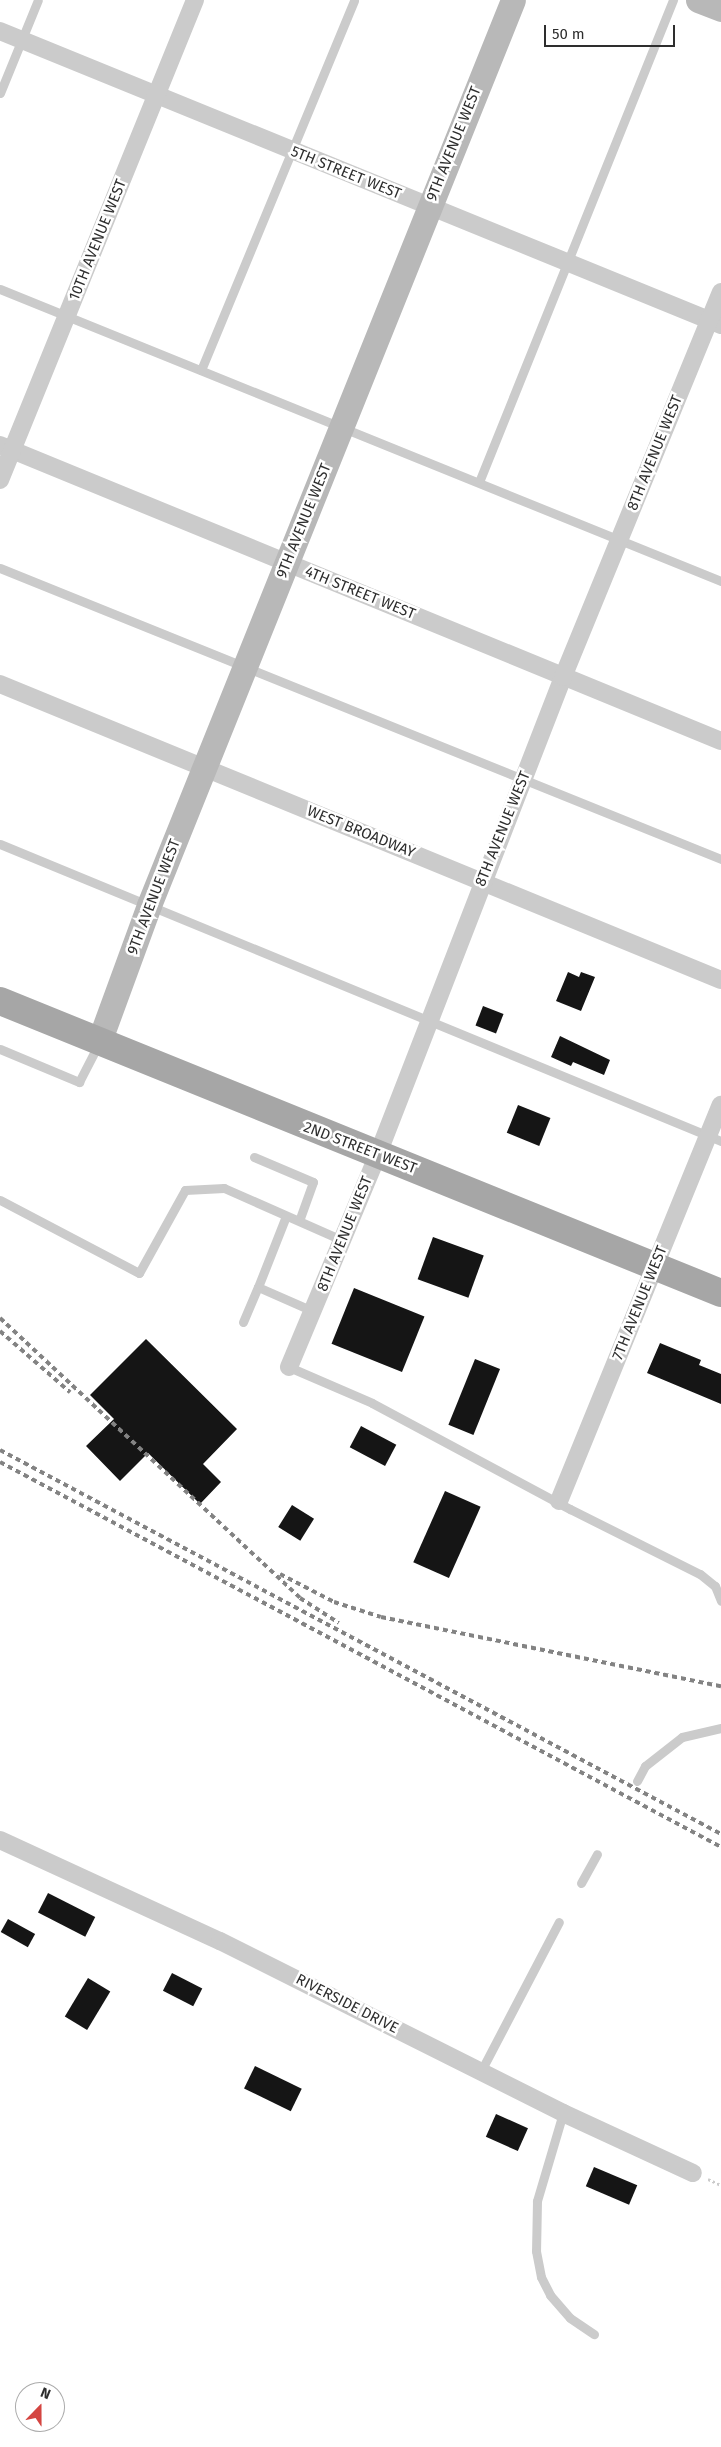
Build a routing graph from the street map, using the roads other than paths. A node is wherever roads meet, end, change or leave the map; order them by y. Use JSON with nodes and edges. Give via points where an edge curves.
{"nodes":[{"id":1,"x":38,"y":0,"type":"edge"},
{"id":2,"x":195,"y":0,"type":"edge"},
{"id":3,"x":354,"y":0,"type":"edge"},
{"id":4,"x":512,"y":0,"type":"edge"},
{"id":5,"x":673,"y":0,"type":"edge"},
{"id":6,"x":698,"y":0,"type":"edge"},
{"id":7,"x":721,"y":9,"type":"edge"},
{"id":8,"x":0,"y":31,"type":"edge"},
{"id":9,"x":22,"y":40,"type":"junction"},
{"id":10,"x":0,"y":93,"type":"edge"},
{"id":11,"x":156,"y":95,"type":"junction"},
{"id":12,"x":292,"y":150,"type":"junction"},
{"id":13,"x":429,"y":207,"type":"junction"},
{"id":14,"x":567,"y":263,"type":"junction"},
{"id":15,"x":0,"y":288,"type":"edge"},
{"id":16,"x":721,"y":292,"type":"edge"},
{"id":17,"x":67,"y":316,"type":"junction"},
{"id":18,"x":715,"y":323,"type":"edge"},
{"id":19,"x":201,"y":370,"type":"junction"},
{"id":20,"x":342,"y":427,"type":"junction"},
{"id":21,"x":6,"y":447,"type":"edge"},
{"id":22,"x":0,"y":480,"type":"edge"},
{"id":23,"x":478,"y":482,"type":"junction"},
{"id":24,"x":620,"y":540,"type":"junction"},
{"id":25,"x":287,"y":563,"type":"junction"},
{"id":26,"x":0,"y":568,"type":"edge"},
{"id":27,"x":721,"y":581,"type":"edge"},
{"id":28,"x":245,"y":668,"type":"junction"},
{"id":29,"x":563,"y":677,"type":"junction"},
{"id":30,"x":0,"y":684,"type":"edge"},
{"id":31,"x":721,"y":741,"type":"edge"},
{"id":32,"x":205,"y":768,"type":"junction"},
{"id":33,"x":523,"y":778,"type":"junction"},
{"id":34,"x":0,"y":844,"type":"edge"},
{"id":35,"x":721,"y":859,"type":"edge"},
{"id":36,"x":482,"y":882,"type":"junction"},
{"id":37,"x":149,"y":905,"type":"junction"},
{"id":38,"x":721,"y":980,"type":"edge"},
{"id":39,"x":0,"y":1001,"type":"edge"},
{"id":40,"x":428,"y":1020,"type":"junction"},
{"id":41,"x":99,"y":1042,"type":"junction"},
{"id":42,"x":0,"y":1048,"type":"edge"},
{"id":43,"x":721,"y":1105,"type":"edge"},
{"id":44,"x":715,"y":1138,"type":"edge"},
{"id":45,"x":378,"y":1154,"type":"junction"},
{"id":46,"x":254,"y":1158,"type":"dead end"},
{"id":47,"x":0,"y":1200,"type":"edge"},
{"id":48,"x":286,"y":1216,"type":"junction"},
{"id":49,"x":299,"y":1221,"type":"junction"},
{"id":50,"x":342,"y":1240,"type":"junction"},
{"id":51,"x":655,"y":1266,"type":"junction"},
{"id":52,"x":258,"y":1287,"type":"junction"},
{"id":53,"x":721,"y":1293,"type":"edge"},
{"id":54,"x":314,"y":1311,"type":"junction"},
{"id":55,"x":243,"y":1322,"type":"dead end"},
{"id":56,"x":289,"y":1367,"type":"joint"},
{"id":57,"x":559,"y":1501,"type":"junction"},
{"id":58,"x":721,"y":1602,"type":"edge"},
{"id":59,"x":721,"y":1728,"type":"edge"},
{"id":60,"x":638,"y":1781,"type":"dead end"},
{"id":61,"x":0,"y":1840,"type":"edge"},
{"id":62,"x":597,"y":1854,"type":"dead end"},
{"id":63,"x":581,"y":1883,"type":"dead end"},
{"id":64,"x":559,"y":1922,"type":"dead end"},
{"id":65,"x":481,"y":2071,"type":"junction"},
{"id":66,"x":563,"y":2113,"type":"junction"},
{"id":67,"x":693,"y":2173,"type":"dead end"},
{"id":68,"x":594,"y":2334,"type":"dead end"}],
"edges":[{"from":1,"to":9,"type":"lane"},
{"from":2,"to":11,"type":"street","name":"10TH AVENUE WEST"},
{"from":3,"to":12,"type":"lane"},
{"from":4,"to":13,"type":"street","name":"9TH AVENUE WEST"},
{"from":5,"to":14,"type":"lane"},
{"from":6,"to":7,"type":"street"},
{"from":8,"to":9,"type":"street","name":"5TH STREET WEST"},
{"from":9,"to":10,"type":"lane"},
{"from":9,"to":11,"type":"street","name":"5TH STREET WEST"},
{"from":11,"to":12,"type":"street","name":"5TH STREET WEST"},
{"from":11,"to":17,"type":"street","name":"10TH AVENUE WEST"},
{"from":12,"to":13,"type":"street","name":"5TH STREET WEST"},
{"from":12,"to":19,"type":"lane"},
{"from":13,"to":14,"type":"street","name":"5TH STREET WEST"},
{"from":13,"to":20,"type":"street","name":"9TH AVENUE WEST"},
{"from":14,"to":18,"type":"street","name":"5TH STREET WEST"},
{"from":14,"to":23,"type":"lane"},
{"from":15,"to":17,"type":"lane"},
{"from":16,"to":18,"type":"street","name":"8TH AVENUE WEST"},
{"from":17,"to":19,"type":"lane"},
{"from":17,"to":21,"type":"street","name":"10TH AVENUE WEST"},
{"from":18,"to":24,"type":"street","name":"8TH AVENUE WEST"},
{"from":19,"to":20,"type":"lane"},
{"from":20,"to":23,"type":"lane"},
{"from":20,"to":25,"type":"street","name":"9TH AVENUE WEST"},
{"from":21,"to":22,"type":"street","name":"10TH AVENUE WEST"},
{"from":21,"to":25,"type":"street","name":"4TH STREET WEST"},
{"from":23,"to":24,"type":"lane"},
{"from":24,"to":27,"type":"lane"},
{"from":24,"to":29,"type":"street","name":"8TH AVENUE WEST"},
{"from":25,"to":28,"type":"street","name":"9TH AVENUE WEST"},
{"from":25,"to":29,"type":"street","name":"4TH STREET WEST"},
{"from":26,"to":28,"type":"lane"},
{"from":28,"to":32,"type":"street","name":"9TH AVENUE WEST"},
{"from":28,"to":33,"type":"lane"},
{"from":29,"to":31,"type":"street","name":"4TH STREET WEST"},
{"from":29,"to":33,"type":"street","name":"8TH AVENUE WEST"},
{"from":30,"to":32,"type":"street","name":"WEST BROADWAY"},
{"from":32,"to":36,"type":"street","name":"WEST BROADWAY"},
{"from":32,"to":37,"type":"street","name":"9TH AVENUE WEST"},
{"from":33,"to":35,"type":"lane"},
{"from":33,"to":36,"type":"street","name":"8TH AVENUE WEST"},
{"from":34,"to":37,"type":"lane"},
{"from":36,"to":38,"type":"street","name":"WEST BROADWAY"},
{"from":36,"to":40,"type":"street","name":"8TH AVENUE WEST"},
{"from":37,"to":40,"type":"lane"},
{"from":37,"to":41,"type":"street","name":"9TH AVENUE WEST"},
{"from":39,"to":41,"type":"main road","name":"2ND STREET WEST"},
{"from":40,"to":44,"type":"lane"},
{"from":40,"to":45,"type":"street","name":"8TH AVENUE WEST"},
{"from":41,"to":42,"type":"lane","via":[[79,1082]]},
{"from":41,"to":45,"type":"main road","name":"2ND STREET WEST"},
{"from":43,"to":44,"type":"street","name":"7TH AVENUE WEST"},
{"from":44,"to":51,"type":"street","name":"7TH AVENUE WEST"},
{"from":45,"to":50,"type":"street","name":"8TH AVENUE WEST"},
{"from":45,"to":51,"type":"main road","name":"2ND STREET WEST"},
{"from":46,"to":49,"type":"lane","via":[[313,1182]]},
{"from":47,"to":48,"type":"lane","via":[[139,1273],[185,1190],[224,1188]]},
{"from":48,"to":49,"type":"lane"},
{"from":48,"to":52,"type":"lane"},
{"from":49,"to":50,"type":"lane"},
{"from":50,"to":54,"type":"street","name":"8TH AVENUE WEST"},
{"from":51,"to":53,"type":"main road","name":"2ND STREET WEST"},
{"from":51,"to":57,"type":"street","name":"7TH AVENUE WEST"},
{"from":52,"to":54,"type":"lane"},
{"from":52,"to":55,"type":"lane"},
{"from":54,"to":56,"type":"street","name":"8TH AVENUE WEST"},
{"from":56,"to":57,"type":"lane","via":[[356,1395]]},
{"from":57,"to":58,"type":"lane","via":[[700,1574],[715,1586]]},
{"from":59,"to":60,"type":"lane","via":[[682,1738],[660,1752],[645,1766]]},
{"from":61,"to":65,"type":"street","name":"RIVERSIDE DRIVE","via":[[228,1945]]},
{"from":62,"to":63,"type":"lane"},
{"from":64,"to":65,"type":"lane"},
{"from":65,"to":66,"type":"street","name":"RIVERSIDE DRIVE"},
{"from":66,"to":67,"type":"street","name":"RIVERSIDE DRIVE"},
{"from":66,"to":68,"type":"lane","via":[[537,2201],[536,2251],[541,2277],[550,2295],[570,2318]]}]}
